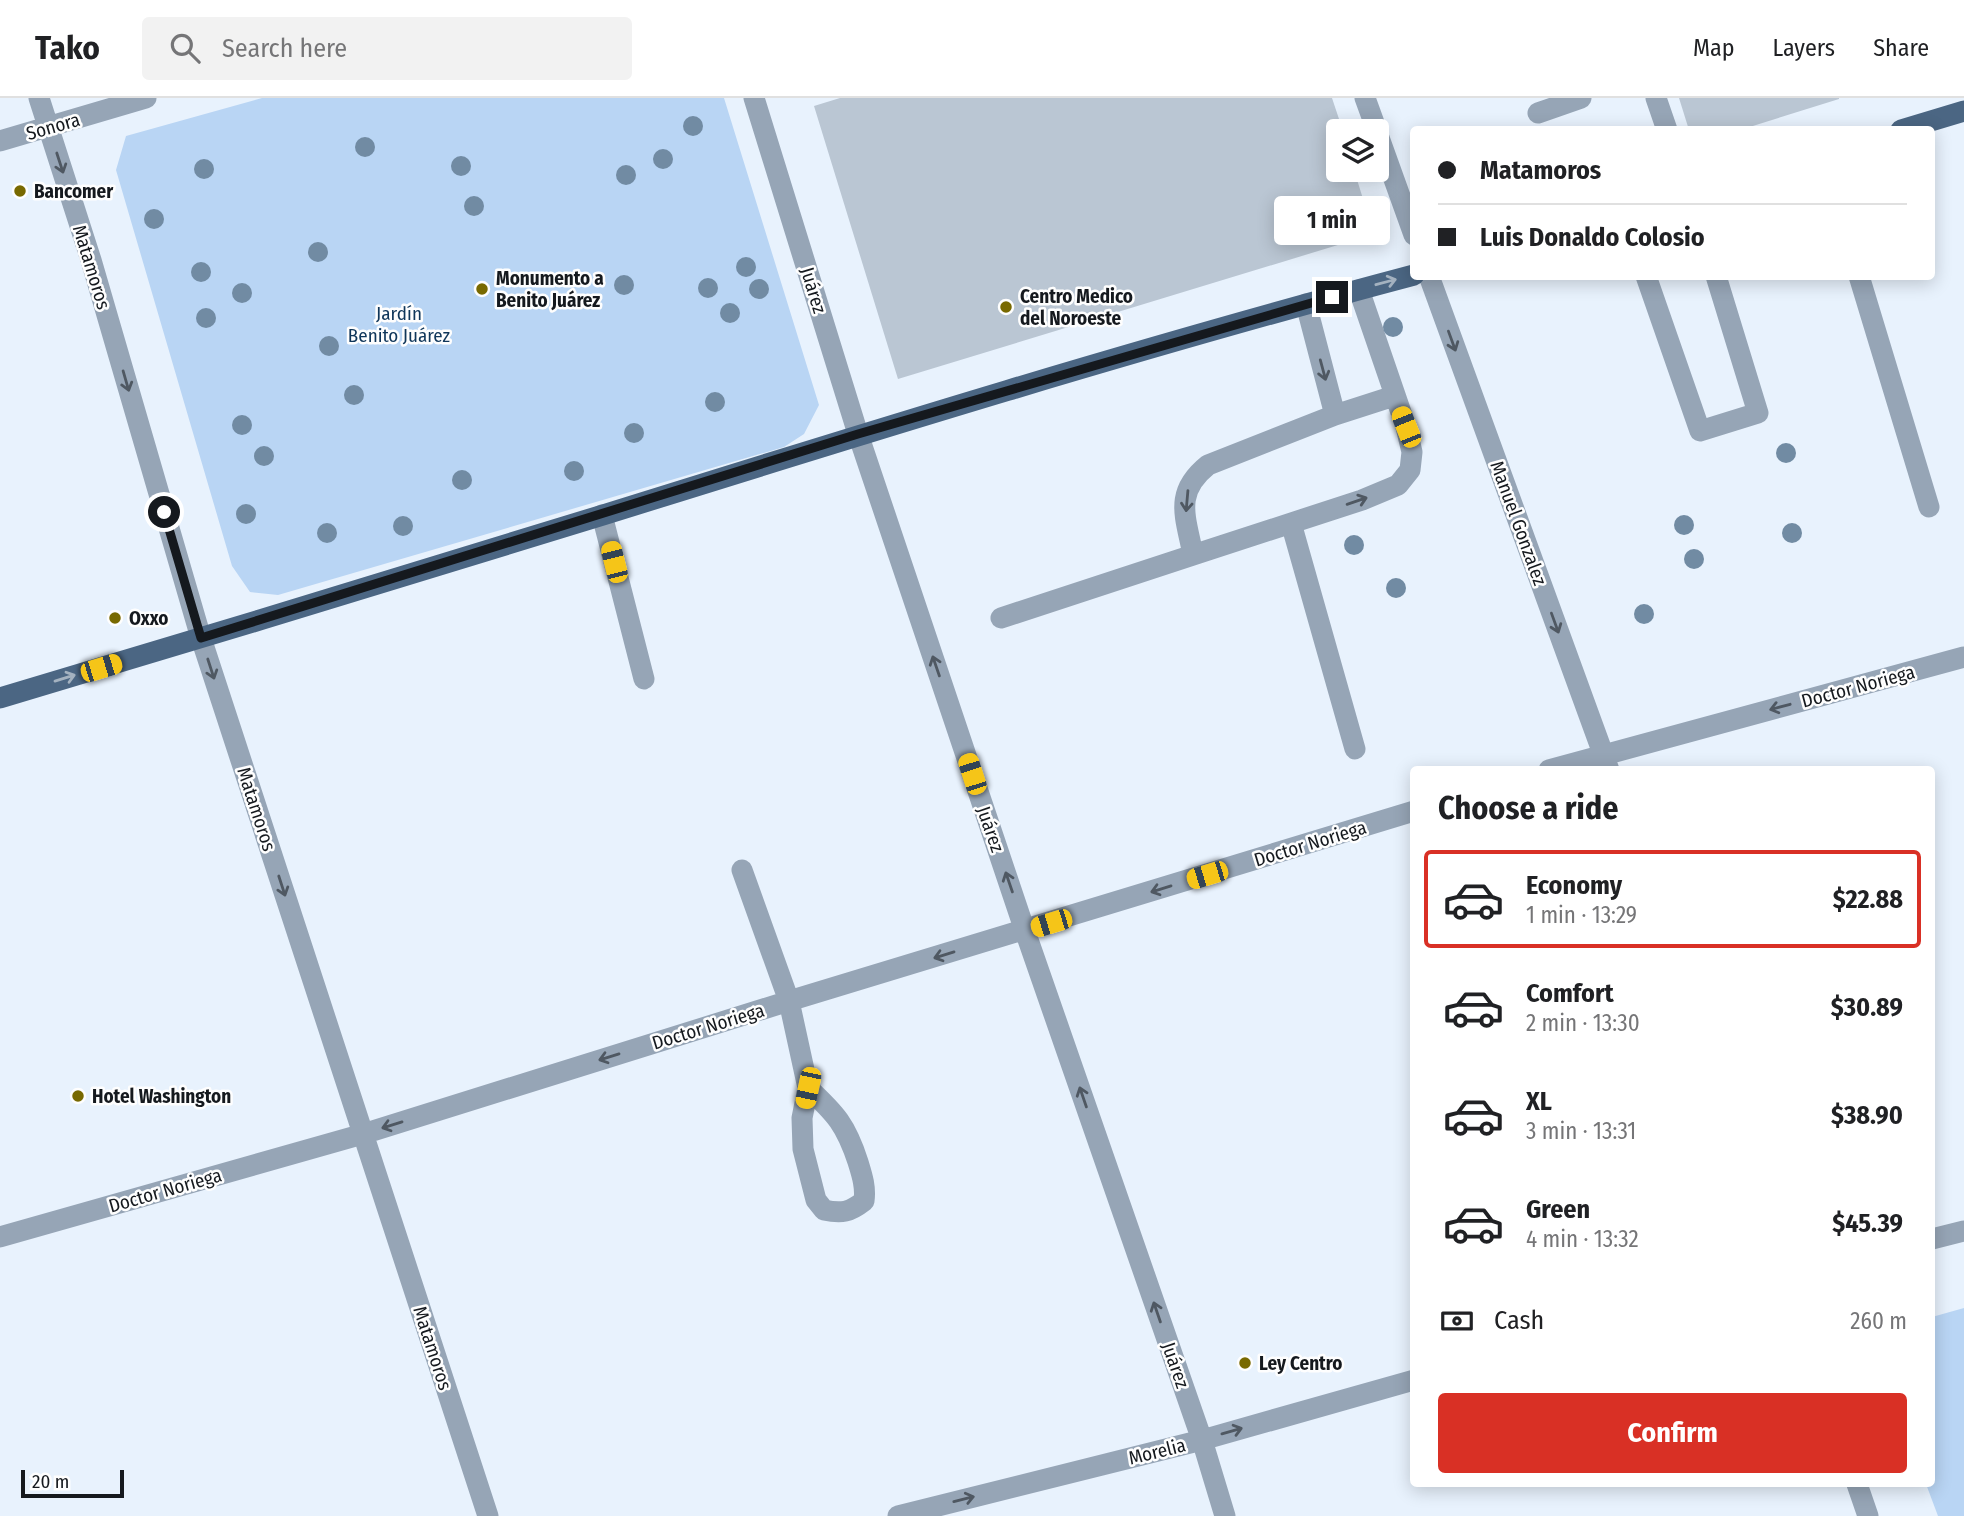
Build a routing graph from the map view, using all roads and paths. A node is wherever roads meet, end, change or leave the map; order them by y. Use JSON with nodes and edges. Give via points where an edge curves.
{"nodes":[{"id":1,"x":39,"y":98,"type":"edge"},
{"id":2,"x":145,"y":98,"type":"edge"},
{"id":3,"x":754,"y":98,"type":"edge"},
{"id":4,"x":1365,"y":98,"type":"edge"},
{"id":5,"x":1581,"y":98,"type":"edge"},
{"id":6,"x":1656,"y":98,"type":"edge"},
{"id":7,"x":1964,"y":111,"type":"edge"},
{"id":8,"x":1538,"y":113,"type":"dead end"},
{"id":9,"x":1372,"y":119,"type":"edge"},
{"id":10,"x":1666,"y":126,"type":"edge"},
{"id":11,"x":1914,"y":126,"type":"edge"},
{"id":12,"x":49,"y":127,"type":"junction"},
{"id":13,"x":0,"y":141,"type":"edge"},
{"id":14,"x":1389,"y":165,"type":"edge"},
{"id":15,"x":1410,"y":224,"type":"edge"},
{"id":16,"x":1410,"y":276,"type":"edge"},
{"id":17,"x":1430,"y":280,"type":"edge"},
{"id":18,"x":1649,"y":280,"type":"edge"},
{"id":19,"x":1717,"y":280,"type":"edge"},
{"id":20,"x":1859,"y":280,"type":"edge"},
{"id":21,"x":1359,"y":289,"type":"junction"},
{"id":22,"x":1306,"y":304,"type":"junction"},
{"id":23,"x":1394,"y":396,"type":"junction"},
{"id":24,"x":1335,"y":415,"type":"junction"},
{"id":25,"x":858,"y":434,"type":"junction"},
{"id":26,"x":1929,"y":507,"type":"dead end"},
{"id":27,"x":602,"y":515,"type":"junction"},
{"id":28,"x":1291,"y":523,"type":"junction"},
{"id":29,"x":1193,"y":555,"type":"junction"},
{"id":30,"x":1001,"y":618,"type":"dead end"},
{"id":31,"x":201,"y":638,"type":"junction"},
{"id":32,"x":1964,"y":657,"type":"edge"},
{"id":33,"x":644,"y":679,"type":"dead end"},
{"id":34,"x":0,"y":698,"type":"edge"},
{"id":35,"x":1355,"y":749,"type":"dead end"},
{"id":36,"x":1606,"y":762,"type":"edge"},
{"id":37,"x":1578,"y":766,"type":"edge"},
{"id":38,"x":1410,"y":812,"type":"edge"},
{"id":39,"x":742,"y":870,"type":"dead end"},
{"id":40,"x":1025,"y":930,"type":"junction"},
{"id":41,"x":789,"y":1001,"type":"junction"},
{"id":42,"x":808,"y":1088,"type":"junction"},
{"id":43,"x":363,"y":1134,"type":"junction"},
{"id":44,"x":1964,"y":1231,"type":"edge"},
{"id":45,"x":0,"y":1237,"type":"edge"},
{"id":46,"x":1935,"y":1238,"type":"edge"},
{"id":47,"x":1410,"y":1381,"type":"edge"},
{"id":48,"x":1202,"y":1440,"type":"junction"},
{"id":49,"x":1858,"y":1487,"type":"edge"},
{"id":50,"x":488,"y":1516,"type":"edge"},
{"id":51,"x":898,"y":1516,"type":"edge"},
{"id":52,"x":1225,"y":1516,"type":"edge"},
{"id":53,"x":1868,"y":1516,"type":"edge"}],
"edges":[{"from":1,"to":12,"type":"street","name":"Matamoros"},
{"from":2,"to":12,"type":"street","name":"Sonora"},
{"from":3,"to":25,"type":"street","name":"Juárez"},
{"from":4,"to":9,"type":"street"},
{"from":5,"to":8,"type":"street"},
{"from":6,"to":10,"type":"street"},
{"from":7,"to":11,"type":"main road"},
{"from":12,"to":13,"type":"street","name":"Sonora"},
{"from":12,"to":31,"type":"street","name":"Matamoros","one_way":true},
{"from":14,"to":15,"type":"street"},
{"from":21,"to":16,"type":"main road","one_way":true},
{"from":17,"to":36,"type":"street","name":"Manuel Gonzalez","one_way":true},
{"from":18,"to":19,"type":"street","via":[[1700,431],[1758,413]]},
{"from":20,"to":26,"type":"street"},
{"from":21,"to":22,"type":"main road"},
{"from":21,"to":23,"type":"street"},
{"from":22,"to":24,"type":"street","one_way":true},
{"from":22,"to":25,"type":"main road"},
{"from":23,"to":24,"type":"street"},
{"from":28,"to":23,"type":"street","one_way":true,"via":[[1398,485],[1410,470],[1412,452]]},
{"from":24,"to":29,"type":"street","one_way":true,"via":[[1208,465],[1194,477],[1184,506]]},
{"from":25,"to":27,"type":"main road"},
{"from":40,"to":25,"type":"street","name":"Juárez","one_way":true},
{"from":27,"to":31,"type":"main road"},
{"from":27,"to":33,"type":"street"},
{"from":28,"to":29,"type":"street"},
{"from":28,"to":35,"type":"street"},
{"from":29,"to":30,"type":"street"},
{"from":34,"to":31,"type":"main road","one_way":true},
{"from":31,"to":43,"type":"street","name":"Matamoros","one_way":true},
{"from":32,"to":36,"type":"street","name":"Doctor Noriega","one_way":true},
{"from":36,"to":37,"type":"street","name":"Doctor Noriega"},
{"from":38,"to":40,"type":"street","name":"Doctor Noriega","one_way":true},
{"from":39,"to":41,"type":"street"},
{"from":40,"to":41,"type":"street","name":"Doctor Noriega","one_way":true},
{"from":48,"to":40,"type":"street","name":"Juárez","one_way":true},
{"from":41,"to":42,"type":"street"},
{"from":41,"to":43,"type":"street","name":"Doctor Noriega","one_way":true},
{"from":42,"to":42,"type":"street","via":[[802,1118],[803,1149],[816,1200],[824,1210],[851,1211],[864,1200],[866,1189],[849,1134]]},
{"from":43,"to":45,"type":"street","name":"Doctor Noriega"},
{"from":43,"to":50,"type":"street","name":"Matamoros"},
{"from":44,"to":46,"type":"street"},
{"from":48,"to":47,"type":"street","name":"Morelia","one_way":true},
{"from":51,"to":48,"type":"street","name":"Morelia","one_way":true},
{"from":48,"to":52,"type":"street","name":"Juárez"},
{"from":49,"to":53,"type":"street"}]}
